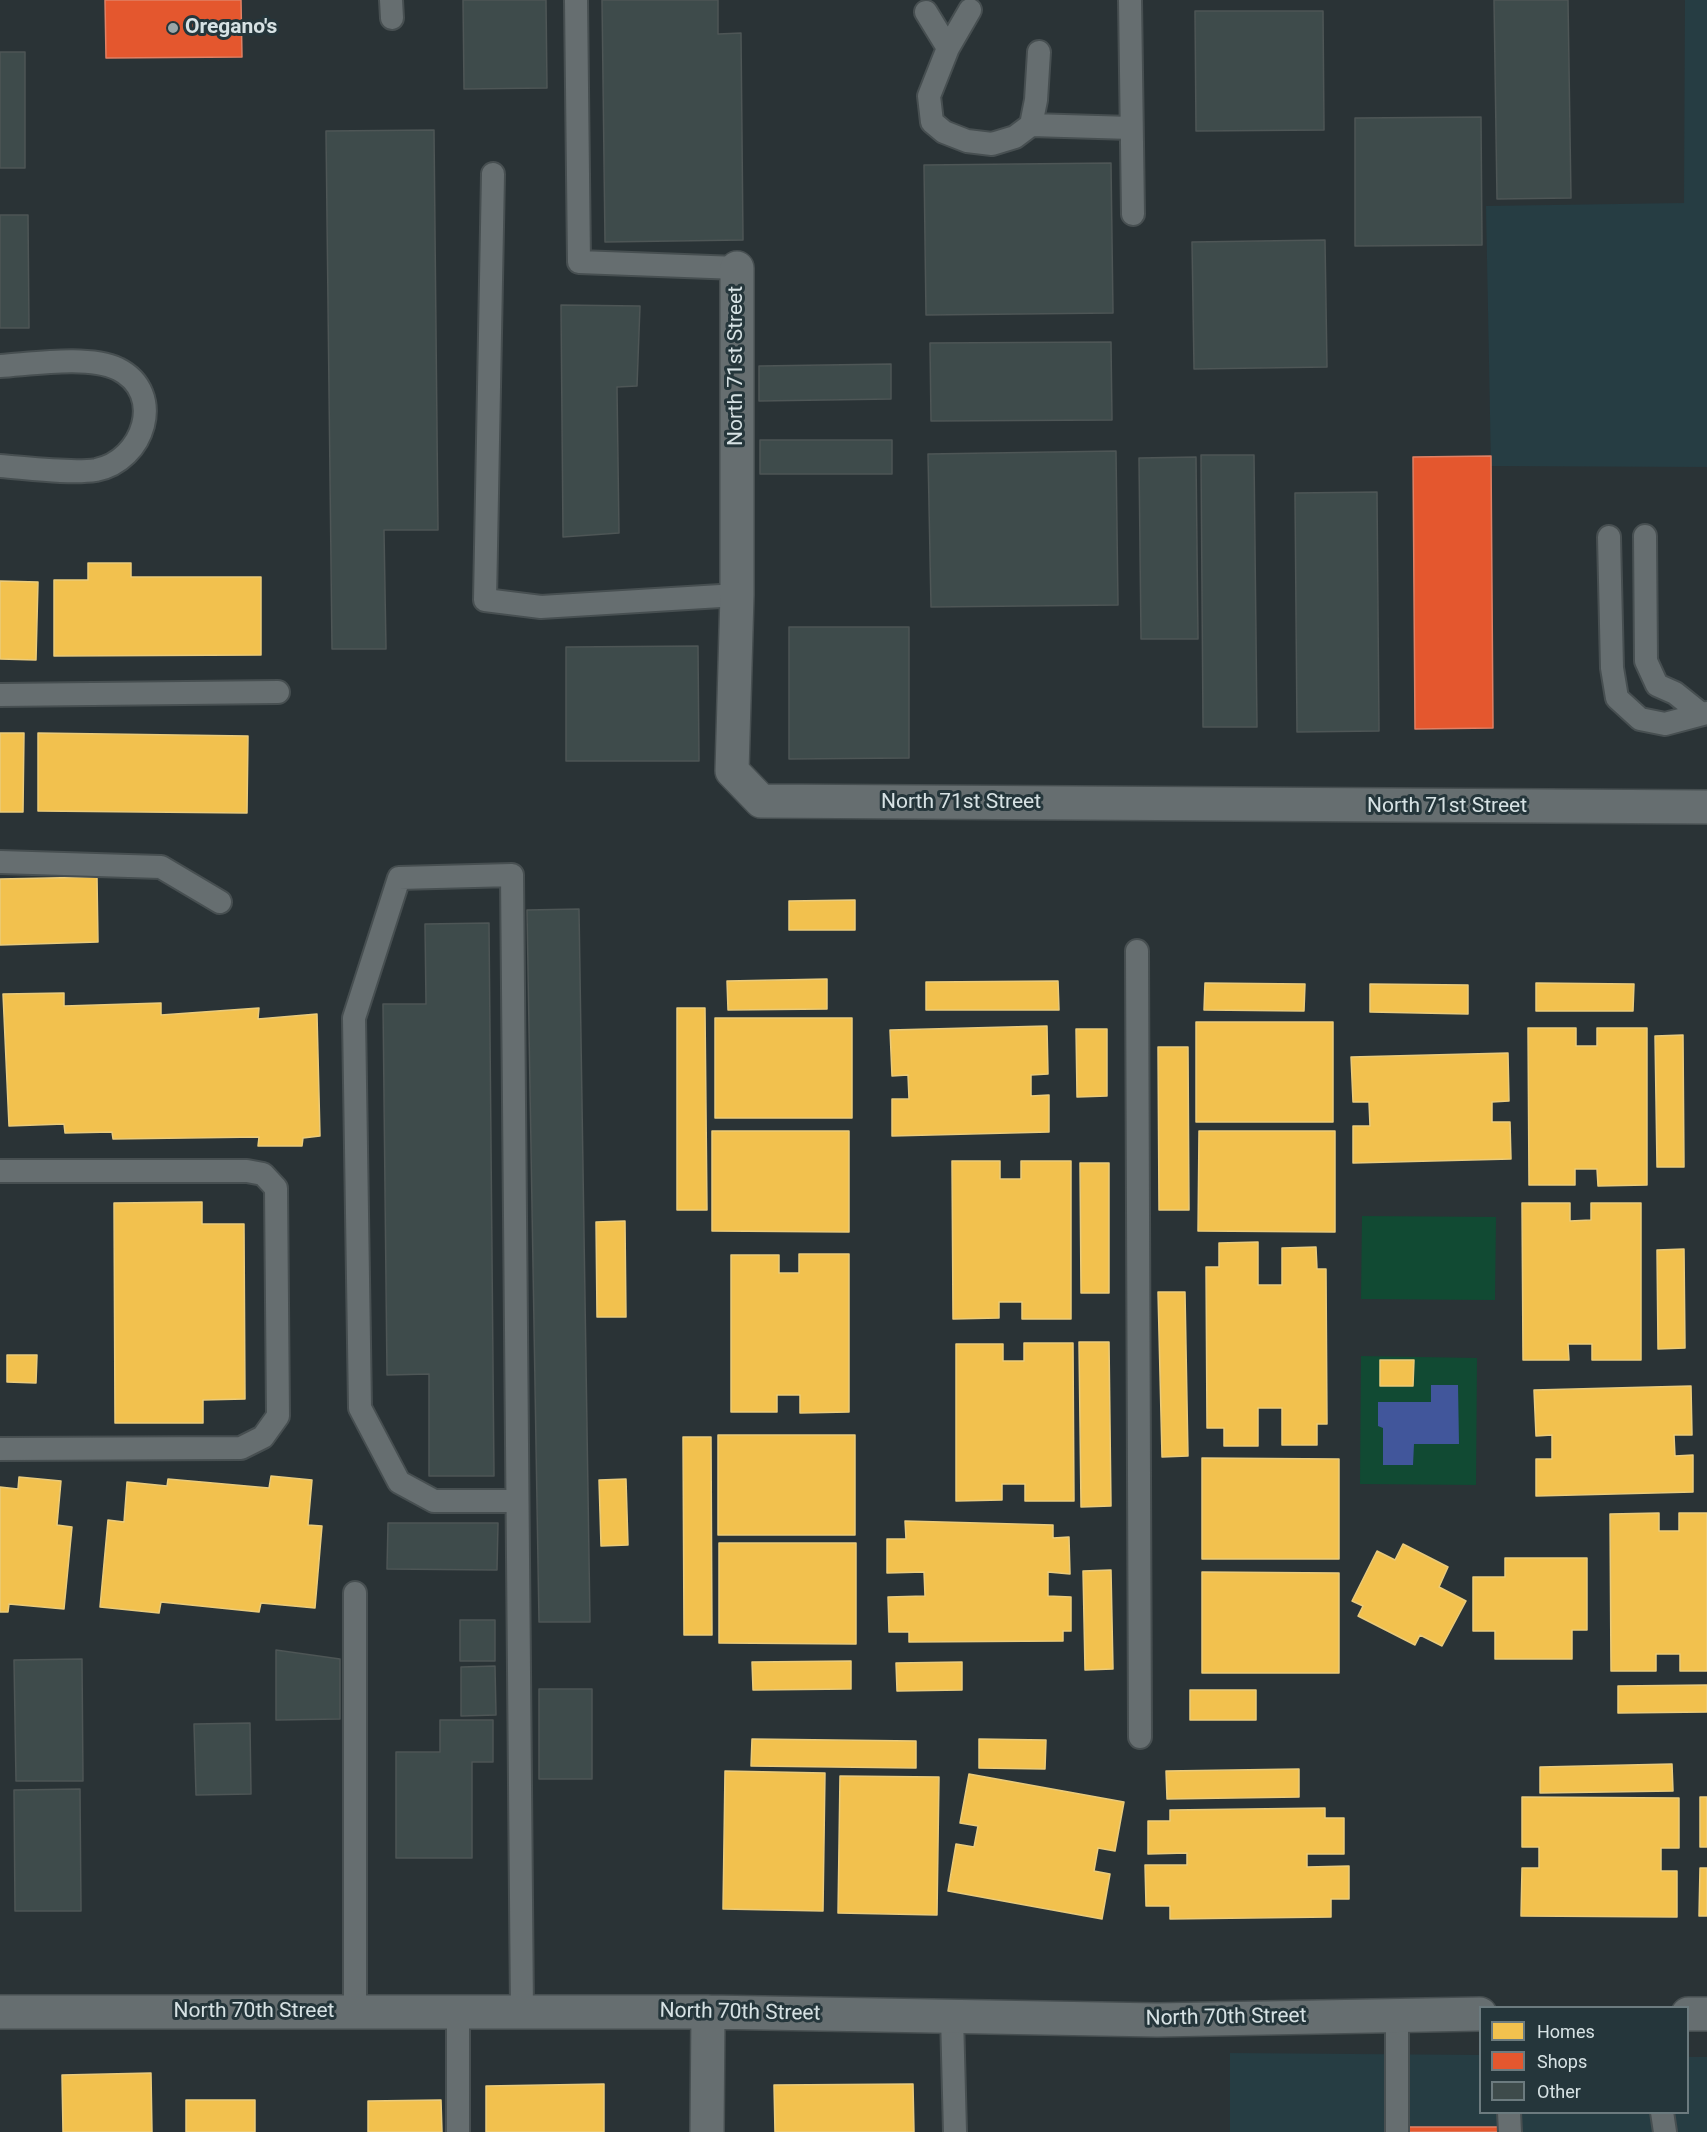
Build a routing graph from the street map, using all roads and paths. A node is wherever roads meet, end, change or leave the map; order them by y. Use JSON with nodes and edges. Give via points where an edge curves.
{"nodes":[{"id":1,"x":576,"y":0,"type":"edge"},
{"id":2,"x":1130,"y":0,"type":"edge"},
{"id":3,"x":960,"y":10,"type":"dead end"},
{"id":4,"x":926,"y":12,"type":"dead end"},
{"id":5,"x":948,"y":48,"type":"junction"},
{"id":6,"x":1039,"y":52,"type":"dead end"},
{"id":7,"x":1031,"y":125,"type":"junction"},
{"id":8,"x":1131,"y":128,"type":"junction"},
{"id":9,"x":493,"y":174,"type":"dead end"},
{"id":10,"x":1132,"y":214,"type":"dead end"},
{"id":11,"x":737,"y":268,"type":"joint"},
{"id":12,"x":0,"y":366,"type":"edge"},
{"id":13,"x":0,"y":466,"type":"edge"},
{"id":14,"x":1645,"y":536,"type":"dead end"},
{"id":15,"x":1610,"y":537,"type":"dead end"},
{"id":16,"x":737,"y":595,"type":"junction"},
{"id":17,"x":279,"y":692,"type":"dead end"},
{"id":18,"x":0,"y":695,"type":"edge"},
{"id":19,"x":1703,"y":713,"type":"edge"},
{"id":20,"x":1707,"y":807,"type":"edge"},
{"id":21,"x":0,"y":862,"type":"edge"},
{"id":22,"x":220,"y":902,"type":"dead end"},
{"id":23,"x":1137,"y":951,"type":"dead end"},
{"id":24,"x":0,"y":1171,"type":"edge"},
{"id":25,"x":0,"y":1449,"type":"edge"},
{"id":26,"x":517,"y":1501,"type":"junction"},
{"id":27,"x":355,"y":1593,"type":"dead end"},
{"id":28,"x":1140,"y":1737,"type":"dead end"},
{"id":29,"x":0,"y":2012,"type":"edge"},
{"id":30,"x":355,"y":2012,"type":"junction"},
{"id":31,"x":458,"y":2012,"type":"junction"},
{"id":32,"x":522,"y":2012,"type":"junction"},
{"id":33,"x":708,"y":2012,"type":"junction"},
{"id":34,"x":1479,"y":2014,"type":"edge"},
{"id":35,"x":1689,"y":2014,"type":"edge"},
{"id":36,"x":1707,"y":2014,"type":"edge"},
{"id":37,"x":1397,"y":2015,"type":"junction"},
{"id":38,"x":952,"y":2016,"type":"junction"},
{"id":39,"x":1509,"y":2114,"type":"edge"},
{"id":40,"x":1662,"y":2114,"type":"edge"},
{"id":41,"x":458,"y":2132,"type":"edge"},
{"id":42,"x":707,"y":2132,"type":"edge"},
{"id":43,"x":955,"y":2132,"type":"edge"},
{"id":44,"x":1397,"y":2132,"type":"edge"},
{"id":45,"x":1510,"y":2132,"type":"edge"},
{"id":46,"x":1665,"y":2132,"type":"edge"}],
"edges":[{"from":1,"to":11,"type":"lane","via":[[579,262]]},
{"from":2,"to":8,"type":"lane"},
{"from":3,"to":5,"type":"lane"},
{"from":4,"to":5,"type":"lane"},
{"from":5,"to":7,"type":"lane","via":[[929,96],[932,122],[944,132],[967,141],[992,144],[1016,137]]},
{"from":6,"to":7,"type":"lane"},
{"from":7,"to":8,"type":"lane"},
{"from":8,"to":10,"type":"lane"},
{"from":9,"to":16,"type":"lane","via":[[485,600],[541,607]]},
{"from":11,"to":16,"type":"street","name":"North 71st Street"},
{"from":12,"to":13,"type":"lane","via":[[94,362],[116,368],[131,377],[143,396],[145,421],[132,451],[116,464],[95,470]]},
{"from":14,"to":19,"type":"lane","via":[[1646,662],[1657,685]]},
{"from":15,"to":19,"type":"lane","via":[[1612,668],[1617,698],[1640,719],[1665,724]]},
{"from":16,"to":20,"type":"street","name":"North 71st Street","via":[[732,771],[761,801]]},
{"from":17,"to":18,"type":"lane"},
{"from":21,"to":22,"type":"lane","via":[[161,867]]},
{"from":23,"to":28,"type":"lane"},
{"from":24,"to":25,"type":"lane","via":[[263,1174],[276,1188],[278,1416],[262,1437],[241,1448]]},
{"from":26,"to":26,"type":"lane","via":[[512,875],[399,878],[354,1018],[360,1408],[399,1482],[434,1501]]},
{"from":26,"to":32,"type":"lane"},
{"from":27,"to":30,"type":"lane"},
{"from":29,"to":30,"type":"street","name":"North 70th Street"},
{"from":30,"to":31,"type":"street","name":"North 70th Street"},
{"from":31,"to":32,"type":"street","name":"North 70th Street"},
{"from":31,"to":41,"type":"lane"},
{"from":32,"to":33,"type":"street","name":"North 70th Street"},
{"from":33,"to":38,"type":"street","name":"North 70th Street"},
{"from":33,"to":42,"type":"street"},
{"from":34,"to":37,"type":"street","name":"North 70th Street"},
{"from":35,"to":36,"type":"street"},
{"from":37,"to":38,"type":"street","name":"North 70th Street","via":[[1157,2020]]},
{"from":37,"to":44,"type":"lane"},
{"from":38,"to":43,"type":"lane"},
{"from":39,"to":45,"type":"lane"},
{"from":40,"to":46,"type":"lane"}]}
